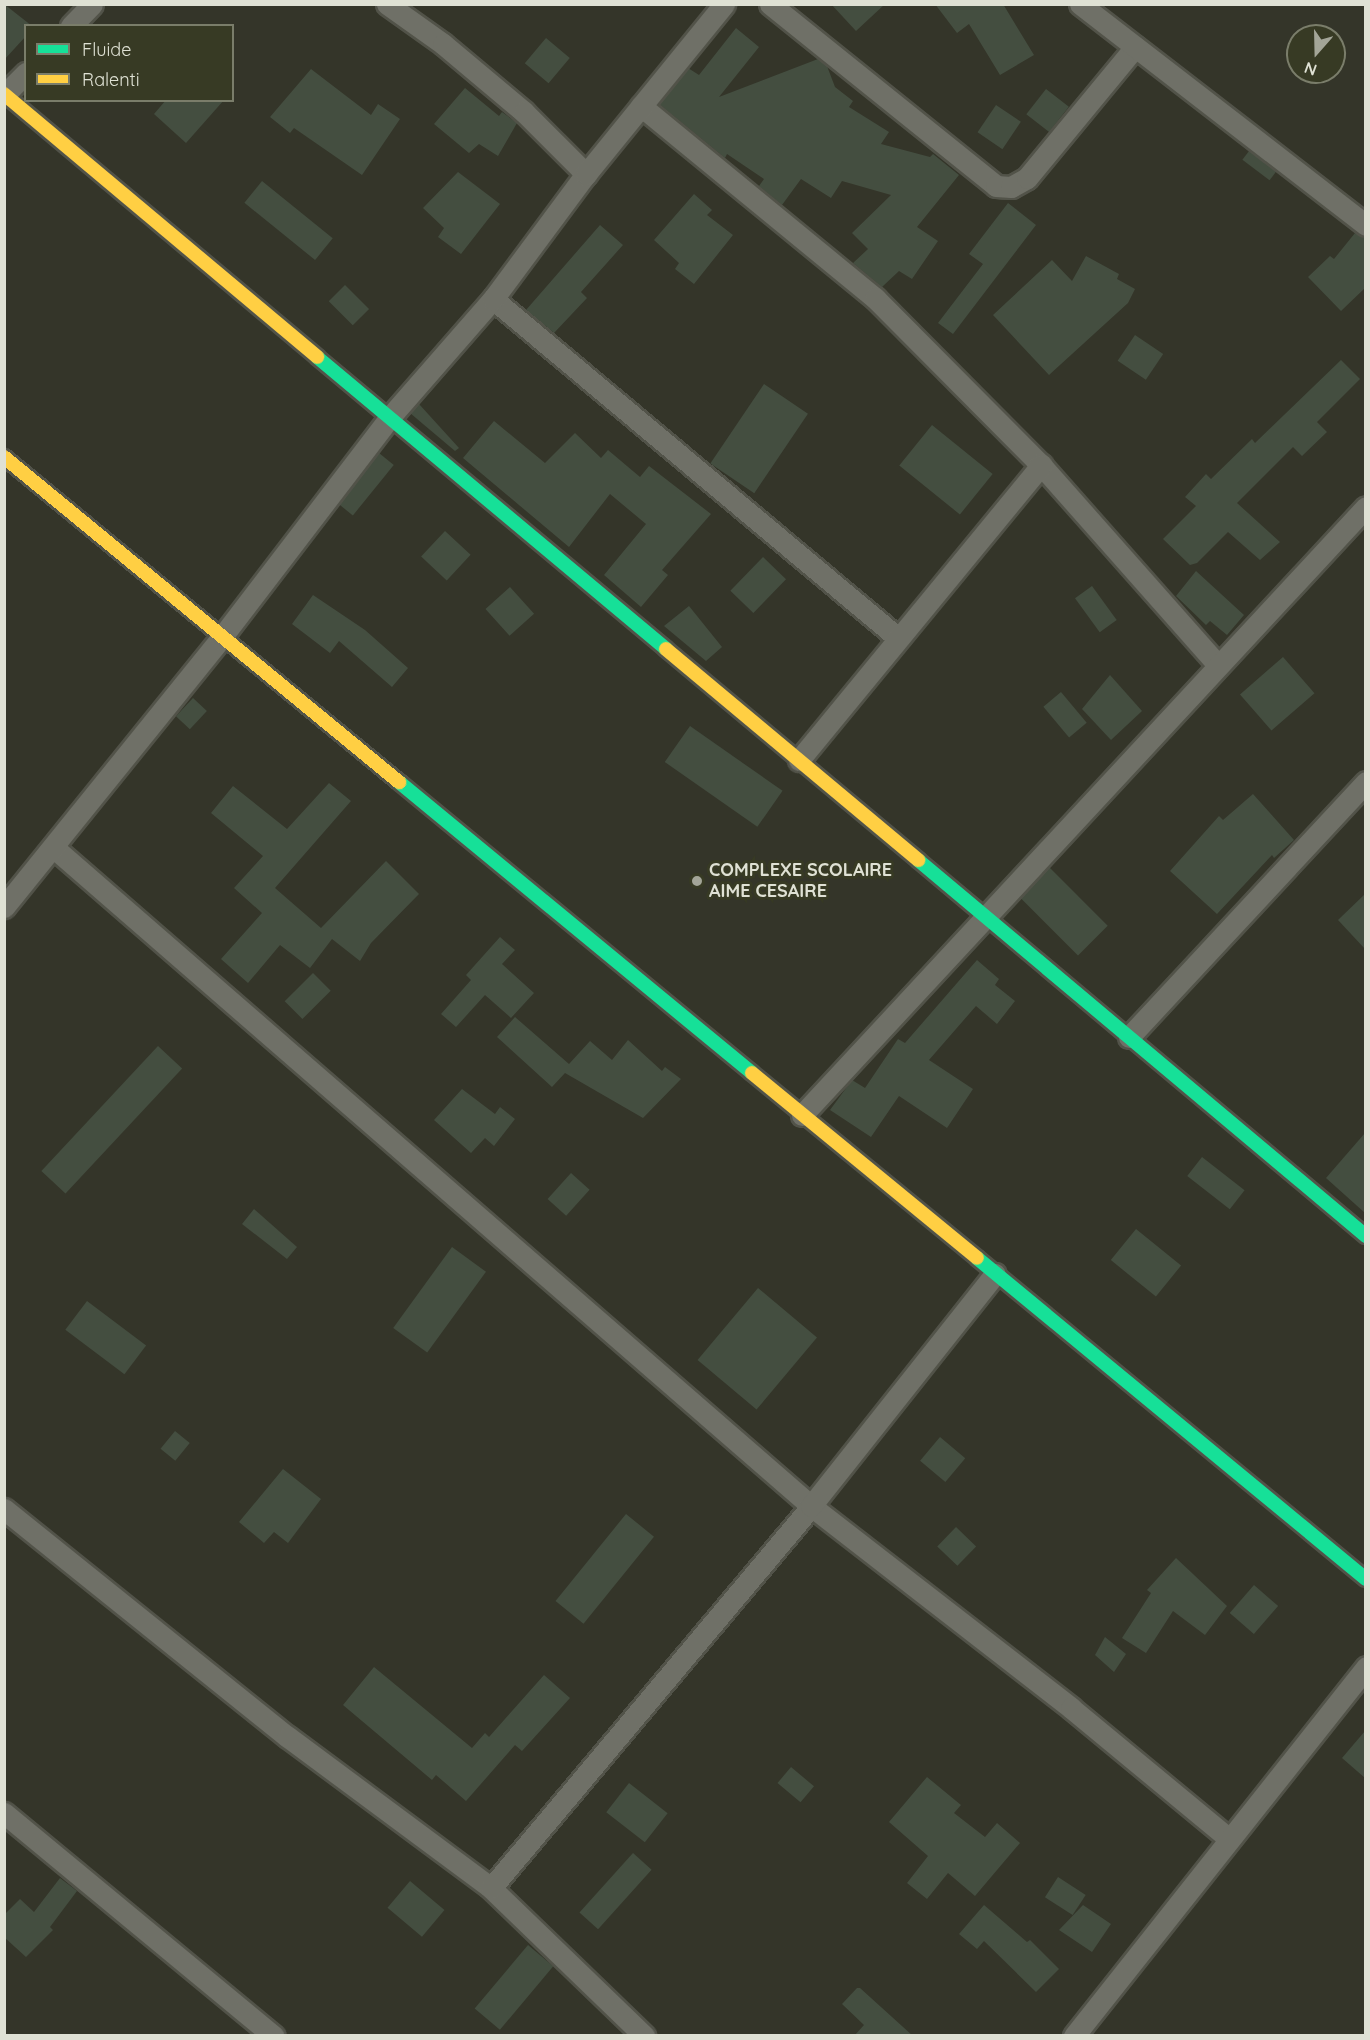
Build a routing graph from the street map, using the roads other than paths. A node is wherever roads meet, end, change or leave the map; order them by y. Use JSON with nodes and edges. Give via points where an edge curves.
{"nodes":[{"id":1,"x":92,"y":4,"type":"edge"},
{"id":2,"x":387,"y":4,"type":"edge"},
{"id":3,"x":724,"y":4,"type":"edge"},
{"id":4,"x":770,"y":4,"type":"edge"},
{"id":5,"x":1080,"y":4,"type":"edge"},
{"id":6,"x":73,"y":24,"type":"edge"},
{"id":7,"x":1135,"y":47,"type":"junction"},
{"id":8,"x":24,"y":75,"type":"edge"},
{"id":9,"x":5,"y":94,"type":"edge"},
{"id":10,"x":641,"y":106,"type":"junction"},
{"id":11,"x":586,"y":174,"type":"junction"},
{"id":12,"x":1365,"y":225,"type":"edge"},
{"id":13,"x":493,"y":299,"type":"junction"},
{"id":14,"x":390,"y":417,"type":"junction"},
{"id":15,"x":4,"y":457,"type":"edge"},
{"id":16,"x":1041,"y":465,"type":"junction"},
{"id":17,"x":1365,"y":507,"type":"edge"},
{"id":18,"x":897,"y":637,"type":"junction"},
{"id":19,"x":220,"y":638,"type":"junction"},
{"id":20,"x":1217,"y":664,"type":"junction"},
{"id":21,"x":799,"y":760,"type":"junction"},
{"id":22,"x":1365,"y":782,"type":"edge"},
{"id":23,"x":53,"y":847,"type":"junction"},
{"id":24,"x":4,"y":908,"type":"edge"},
{"id":25,"x":984,"y":916,"type":"junction"},
{"id":26,"x":1129,"y":1037,"type":"junction"},
{"id":27,"x":802,"y":1115,"type":"junction"},
{"id":28,"x":1365,"y":1236,"type":"edge"},
{"id":29,"x":996,"y":1275,"type":"junction"},
{"id":30,"x":811,"y":1506,"type":"junction"},
{"id":31,"x":4,"y":1509,"type":"edge"},
{"id":32,"x":1365,"y":1579,"type":"edge"},
{"id":33,"x":1365,"y":1667,"type":"edge"},
{"id":34,"x":4,"y":1813,"type":"edge"},
{"id":35,"x":1227,"y":1837,"type":"junction"},
{"id":36,"x":491,"y":1888,"type":"junction"},
{"id":37,"x":274,"y":2036,"type":"edge"},
{"id":38,"x":644,"y":2036,"type":"edge"},
{"id":39,"x":1074,"y":2036,"type":"edge"}],
"edges":[{"from":1,"to":6,"type":"street"},
{"from":2,"to":11,"type":"street","via":[[443,44],[524,112]]},
{"from":3,"to":10,"type":"street"},
{"from":4,"to":7,"type":"street","via":[[996,186],[1011,187],[1027,178]]},
{"from":5,"to":7,"type":"street"},
{"from":7,"to":12,"type":"street"},
{"from":8,"to":9,"type":"street"},
{"from":9,"to":14,"type":"street"},
{"from":10,"to":11,"type":"street"},
{"from":10,"to":16,"type":"street","via":[[875,298]]},
{"from":11,"to":13,"type":"street"},
{"from":13,"to":14,"type":"street"},
{"from":13,"to":18,"type":"street"},
{"from":14,"to":19,"type":"street"},
{"from":14,"to":21,"type":"street"},
{"from":15,"to":19,"type":"street"},
{"from":16,"to":18,"type":"street"},
{"from":16,"to":20,"type":"street"},
{"from":17,"to":20,"type":"street"},
{"from":18,"to":21,"type":"street"},
{"from":19,"to":23,"type":"street"},
{"from":19,"to":27,"type":"street"},
{"from":20,"to":25,"type":"street"},
{"from":21,"to":25,"type":"street"},
{"from":22,"to":26,"type":"street"},
{"from":23,"to":24,"type":"street"},
{"from":23,"to":30,"type":"street"},
{"from":25,"to":26,"type":"street"},
{"from":25,"to":27,"type":"street"},
{"from":26,"to":28,"type":"street"},
{"from":27,"to":29,"type":"street"},
{"from":29,"to":30,"type":"street"},
{"from":29,"to":32,"type":"street"},
{"from":30,"to":35,"type":"street","via":[[1071,1708]]},
{"from":30,"to":36,"type":"street"},
{"from":31,"to":36,"type":"street","via":[[288,1737]]},
{"from":33,"to":35,"type":"street"},
{"from":34,"to":37,"type":"street"},
{"from":35,"to":39,"type":"street"},
{"from":36,"to":38,"type":"street"}]}
